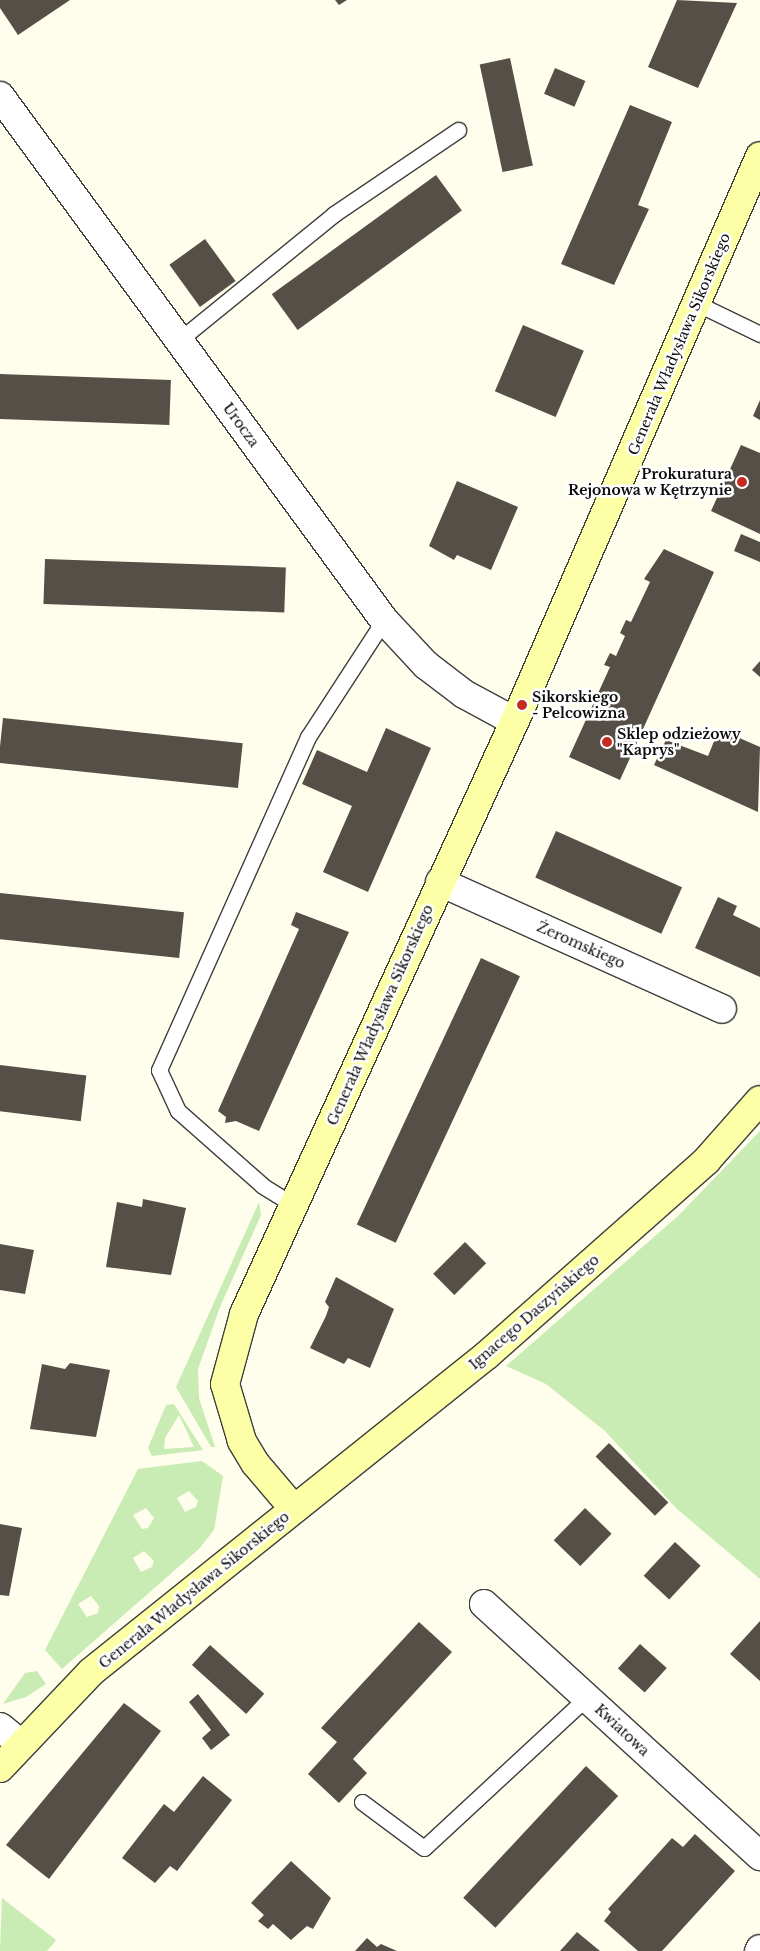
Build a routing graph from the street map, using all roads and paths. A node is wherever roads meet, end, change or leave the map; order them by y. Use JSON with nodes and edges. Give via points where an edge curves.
{"nodes":[{"id":1,"x":0,"y":96,"type":"edge"},
{"id":2,"x":458,"y":130,"type":"dead end"},
{"id":3,"x":760,"y":156,"type":"edge"},
{"id":4,"x":696,"y":303,"type":"junction"},
{"id":5,"x":760,"y":334,"type":"edge"},
{"id":6,"x":178,"y":341,"type":"junction"},
{"id":7,"x":384,"y":620,"type":"junction"},
{"id":8,"x":514,"y":722,"type":"junction"},
{"id":9,"x":440,"y":882,"type":"junction"},
{"id":10,"x":722,"y":1008,"type":"dead end"},
{"id":11,"x":760,"y":1100,"type":"edge"},
{"id":12,"x":295,"y":1206,"type":"junction"},
{"id":13,"x":294,"y":1509,"type":"junction"},
{"id":14,"x":484,"y":1604,"type":"dead end"},
{"id":15,"x":587,"y":1697,"type":"junction"},
{"id":16,"x":0,"y":1727,"type":"edge"},
{"id":17,"x":21,"y":1744,"type":"junction"},
{"id":18,"x":0,"y":1768,"type":"edge"},
{"id":19,"x":362,"y":1802,"type":"dead end"},
{"id":20,"x":760,"y":1856,"type":"edge"}],
"edges":[{"from":1,"to":6,"type":"street","name":"Urocza"},
{"from":2,"to":6,"type":"lane","via":[[334,214]]},
{"from":3,"to":4,"type":"street","name":"Generała Władysława Sikorskiego"},
{"from":4,"to":5,"type":"lane"},
{"from":4,"to":8,"type":"street","name":"Generała Władysława Sikorskiego"},
{"from":6,"to":7,"type":"street","name":"Urocza"},
{"from":7,"to":8,"type":"street","name":"Urocza","via":[[426,665],[464,694]]},
{"from":7,"to":12,"type":"lane","via":[[308,737],[159,1070],[178,1111],[262,1185]]},
{"from":8,"to":9,"type":"street","name":"Generała Władysława Sikorskiego"},
{"from":9,"to":10,"type":"street","name":"Żeromskiego"},
{"from":9,"to":12,"type":"street","name":"Generała Władysława Sikorskiego"},
{"from":11,"to":13,"type":"street","name":"Ignacego Daszyńskiego","via":[[706,1161],[487,1355]]},
{"from":12,"to":13,"type":"street","name":"Generała Władysława Sikorskiego","via":[[244,1314],[225,1384],[242,1441],[255,1463]]},
{"from":13,"to":17,"type":"street","name":"Generała Władysława Sikorskiego","via":[[91,1672]]},
{"from":14,"to":15,"type":"street","name":"Kwiatowa"},
{"from":15,"to":19,"type":"lane","via":[[424,1848]]},
{"from":15,"to":20,"type":"street","name":"Kwiatowa"},
{"from":16,"to":17,"type":"street"},
{"from":17,"to":18,"type":"street","name":"Generała Władysława Sikorskiego"}]}
